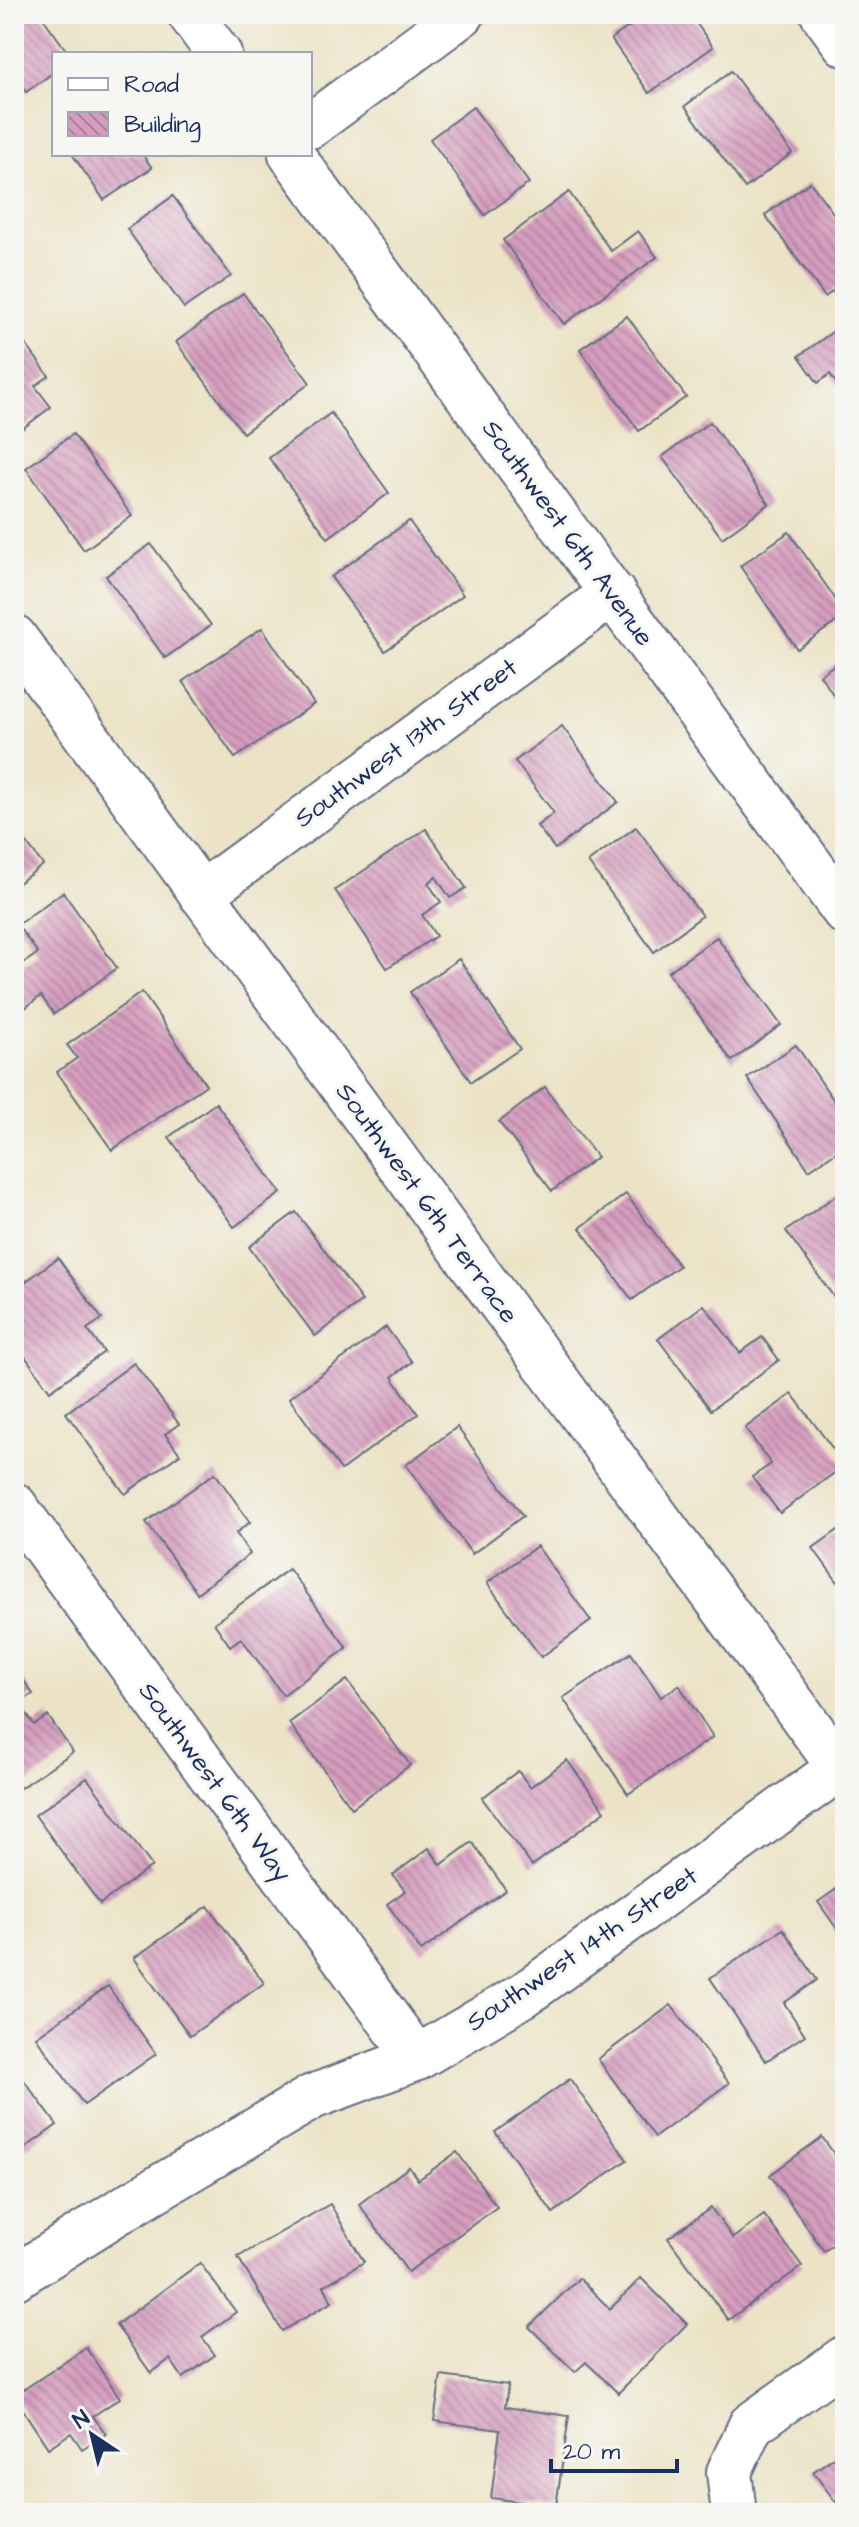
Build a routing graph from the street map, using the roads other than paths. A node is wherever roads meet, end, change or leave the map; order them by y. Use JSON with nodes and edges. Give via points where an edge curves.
{"nodes":[{"id":1,"x":190,"y":14,"type":"edge"},
{"id":2,"x":462,"y":14,"type":"edge"},
{"id":3,"x":823,"y":14,"type":"edge"},
{"id":4,"x":845,"y":44,"type":"edge"},
{"id":5,"x":218,"y":52,"type":"edge"},
{"id":6,"x":312,"y":125,"type":"edge"},
{"id":7,"x":292,"y":156,"type":"edge"},
{"id":8,"x":613,"y":593,"type":"junction"},
{"id":9,"x":14,"y":637,"type":"edge"},
{"id":10,"x":201,"y":894,"type":"junction"},
{"id":11,"x":845,"y":912,"type":"edge"},
{"id":12,"x":14,"y":1505,"type":"edge"},
{"id":13,"x":843,"y":1766,"type":"edge"},
{"id":14,"x":417,"y":2058,"type":"junction"},
{"id":15,"x":14,"y":2278,"type":"edge"},
{"id":16,"x":845,"y":2358,"type":"edge"},
{"id":17,"x":732,"y":2493,"type":"edge"}],
"edges":[{"from":1,"to":5,"type":"street"},
{"from":2,"to":6,"type":"street"},
{"from":3,"to":4,"type":"street"},
{"from":7,"to":8,"type":"street","name":"Southwest 6th Avenue"},
{"from":8,"to":10,"type":"street","name":"Southwest 13th Street"},
{"from":8,"to":11,"type":"street","name":"Southwest 6th Avenue"},
{"from":9,"to":10,"type":"street","name":"Southwest 6th Terrace"},
{"from":10,"to":13,"type":"street","name":"Southwest 6th Terrace"},
{"from":12,"to":14,"type":"street","name":"Southwest 6th Way"},
{"from":13,"to":14,"type":"street","name":"Southwest 14th Street","via":[[525,1994]]},
{"from":14,"to":15,"type":"street","name":"Southwest 14th Street","via":[[312,2097]]},
{"from":16,"to":17,"type":"street","via":[[751,2425]]}]}
